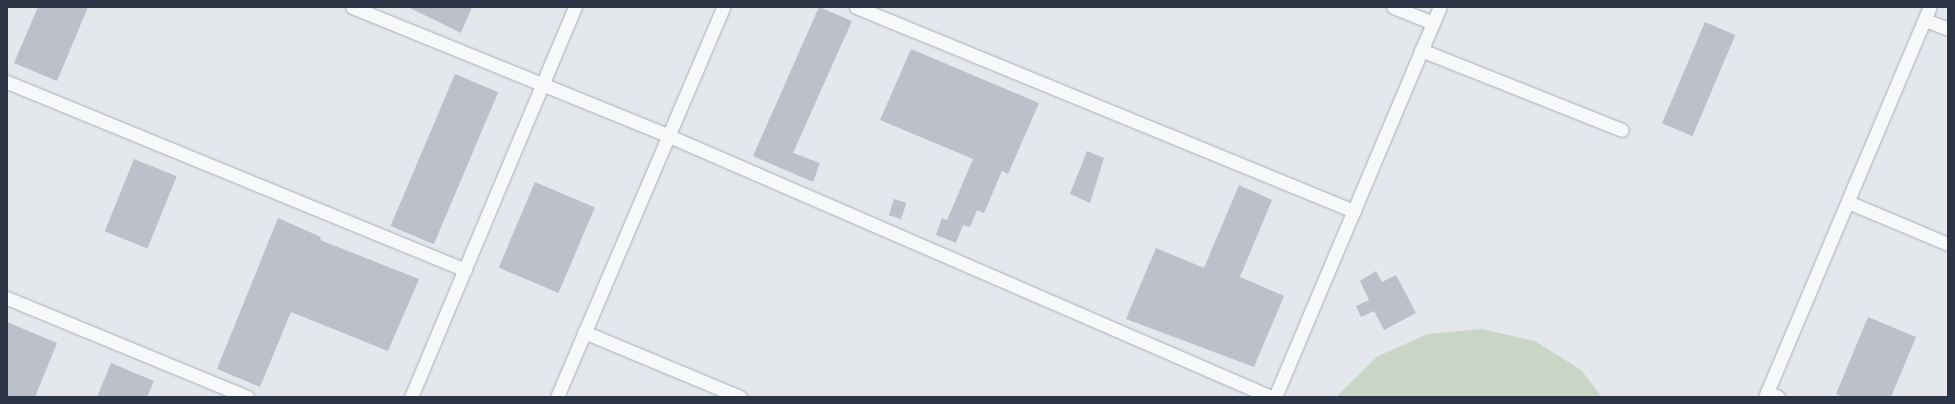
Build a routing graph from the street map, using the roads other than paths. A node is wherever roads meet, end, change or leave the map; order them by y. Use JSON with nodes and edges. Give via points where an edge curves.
{"nodes":[{"id":1,"x":352,"y":7,"type":"edge"},
{"id":2,"x":575,"y":7,"type":"edge"},
{"id":3,"x":723,"y":7,"type":"edge"},
{"id":4,"x":856,"y":7,"type":"edge"},
{"id":5,"x":1393,"y":7,"type":"edge"},
{"id":6,"x":1440,"y":7,"type":"edge"},
{"id":7,"x":1930,"y":7,"type":"edge"},
{"id":8,"x":1925,"y":20,"type":"junction"},
{"id":9,"x":1433,"y":23,"type":"junction"},
{"id":10,"x":1948,"y":29,"type":"edge"},
{"id":11,"x":1422,"y":50,"type":"junction"},
{"id":12,"x":7,"y":82,"type":"edge"},
{"id":13,"x":542,"y":85,"type":"junction"},
{"id":14,"x":1622,"y":130,"type":"dead end"},
{"id":15,"x":669,"y":136,"type":"junction"},
{"id":16,"x":1848,"y":202,"type":"junction"},
{"id":17,"x":1354,"y":211,"type":"junction"},
{"id":18,"x":1948,"y":244,"type":"edge"},
{"id":19,"x":465,"y":270,"type":"junction"},
{"id":20,"x":7,"y":298,"type":"edge"},
{"id":21,"x":584,"y":332,"type":"junction"},
{"id":22,"x":1770,"y":395,"type":"edge"},
{"id":23,"x":247,"y":397,"type":"edge"},
{"id":24,"x":411,"y":397,"type":"edge"},
{"id":25,"x":557,"y":397,"type":"edge"},
{"id":26,"x":740,"y":397,"type":"edge"},
{"id":27,"x":1272,"y":397,"type":"edge"},
{"id":28,"x":1275,"y":397,"type":"edge"}],
"edges":[{"from":1,"to":13,"type":"street"},
{"from":2,"to":13,"type":"street"},
{"from":3,"to":15,"type":"street"},
{"from":4,"to":17,"type":"street"},
{"from":5,"to":9,"type":"street"},
{"from":6,"to":9,"type":"street"},
{"from":7,"to":8,"type":"street"},
{"from":8,"to":10,"type":"street"},
{"from":8,"to":16,"type":"street"},
{"from":9,"to":11,"type":"street"},
{"from":11,"to":14,"type":"street"},
{"from":11,"to":17,"type":"street"},
{"from":12,"to":19,"type":"street"},
{"from":13,"to":15,"type":"street"},
{"from":13,"to":19,"type":"street"},
{"from":15,"to":21,"type":"street"},
{"from":15,"to":27,"type":"street"},
{"from":16,"to":18,"type":"street"},
{"from":16,"to":22,"type":"street"},
{"from":17,"to":28,"type":"street"},
{"from":19,"to":24,"type":"street"},
{"from":20,"to":23,"type":"street"},
{"from":21,"to":25,"type":"street"},
{"from":21,"to":26,"type":"street"}]}
